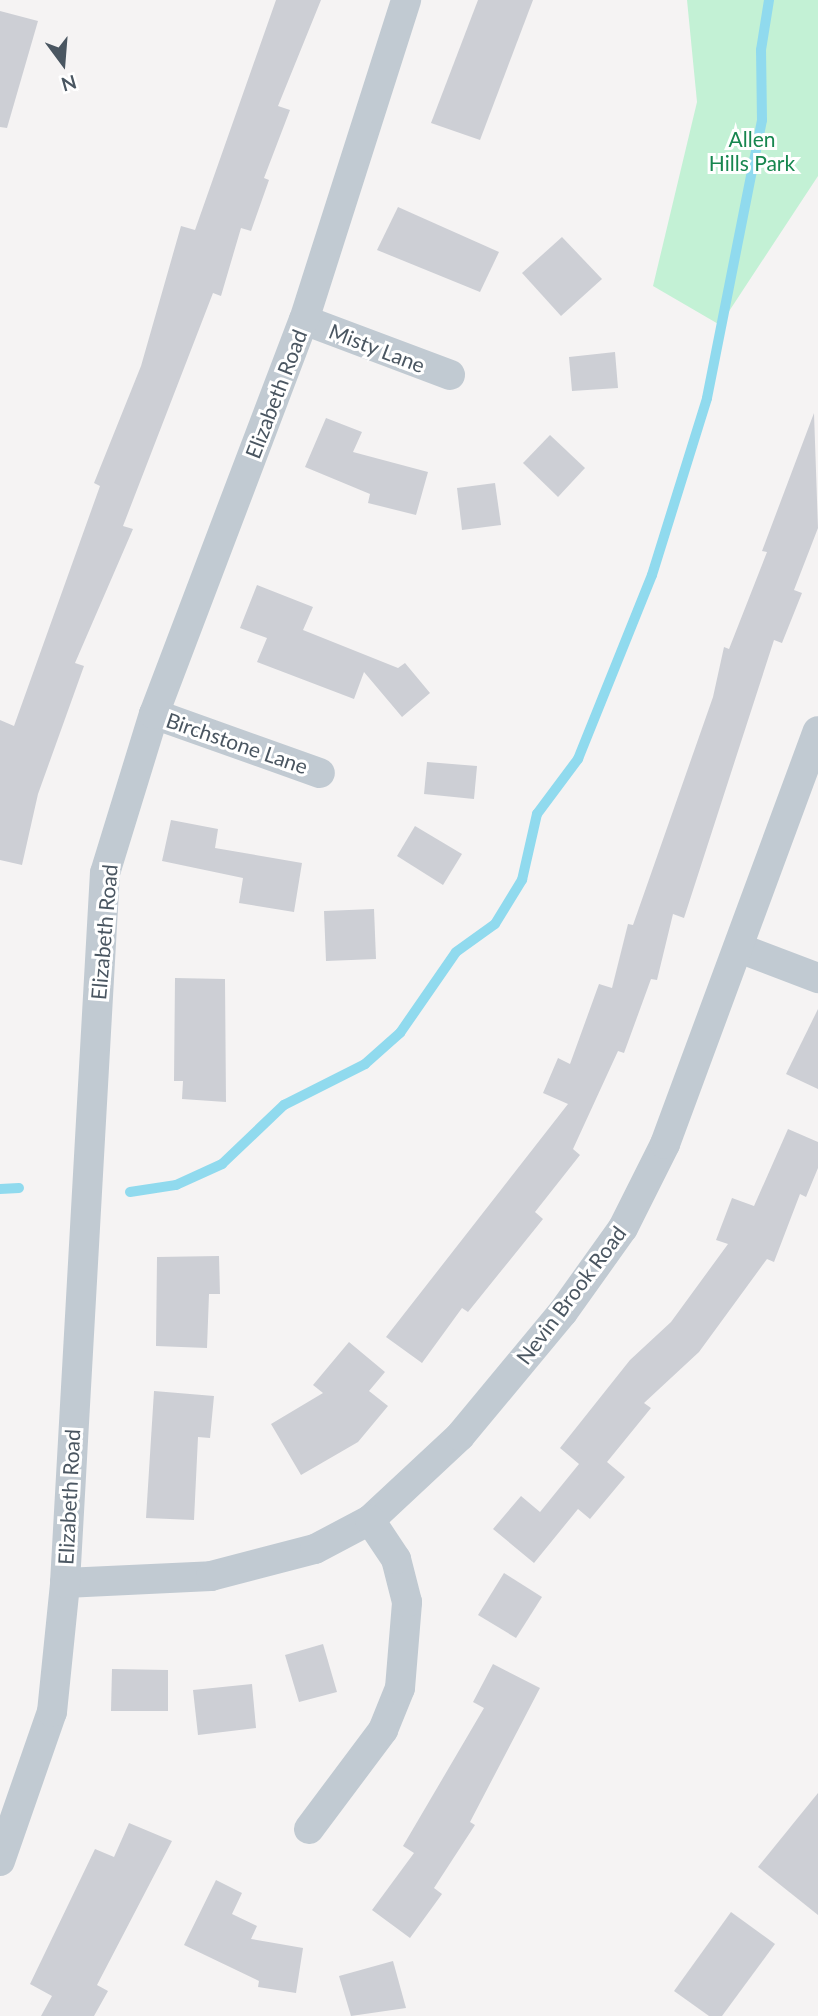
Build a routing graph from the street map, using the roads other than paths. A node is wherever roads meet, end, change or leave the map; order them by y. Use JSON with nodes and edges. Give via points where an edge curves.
{"nodes":[{"id":1,"x":406,"y":0,"type":"edge"},
{"id":2,"x":304,"y":320,"type":"junction"},
{"id":3,"x":450,"y":375,"type":"dead end"},
{"id":4,"x":154,"y":714,"type":"junction"},
{"id":5,"x":818,"y":731,"type":"edge"},
{"id":6,"x":320,"y":773,"type":"dead end"},
{"id":7,"x":738,"y":948,"type":"junction"},
{"id":8,"x":818,"y":978,"type":"edge"},
{"id":9,"x":370,"y":1520,"type":"junction"},
{"id":10,"x":65,"y":1583,"type":"junction"},
{"id":11,"x":309,"y":1829,"type":"dead end"},
{"id":12,"x":0,"y":1861,"type":"edge"}],
"edges":[{"from":1,"to":2,"type":"street","name":"Elizabeth Road"},
{"from":2,"to":3,"type":"street","name":"Misty Lane"},
{"from":2,"to":4,"type":"street","name":"Elizabeth Road"},
{"from":4,"to":6,"type":"street","name":"Birchstone Lane"},
{"from":4,"to":10,"type":"street","name":"Elizabeth Road","via":[[105,873]]},
{"from":5,"to":7,"type":"street","name":"Nevin Brook Road"},
{"from":7,"to":8,"type":"street"},
{"from":7,"to":9,"type":"street","name":"Nevin Brook Road","via":[[664,1144],[623,1228],[563,1312],[460,1436]]},
{"from":9,"to":10,"type":"street","name":"Nevin Brook Road","via":[[315,1549],[258,1568]]},
{"from":9,"to":11,"type":"street","via":[[396,1559],[407,1602],[400,1688],[383,1730]]},
{"from":10,"to":12,"type":"street","name":"Elizabeth Road","via":[[52,1712]]}]}
